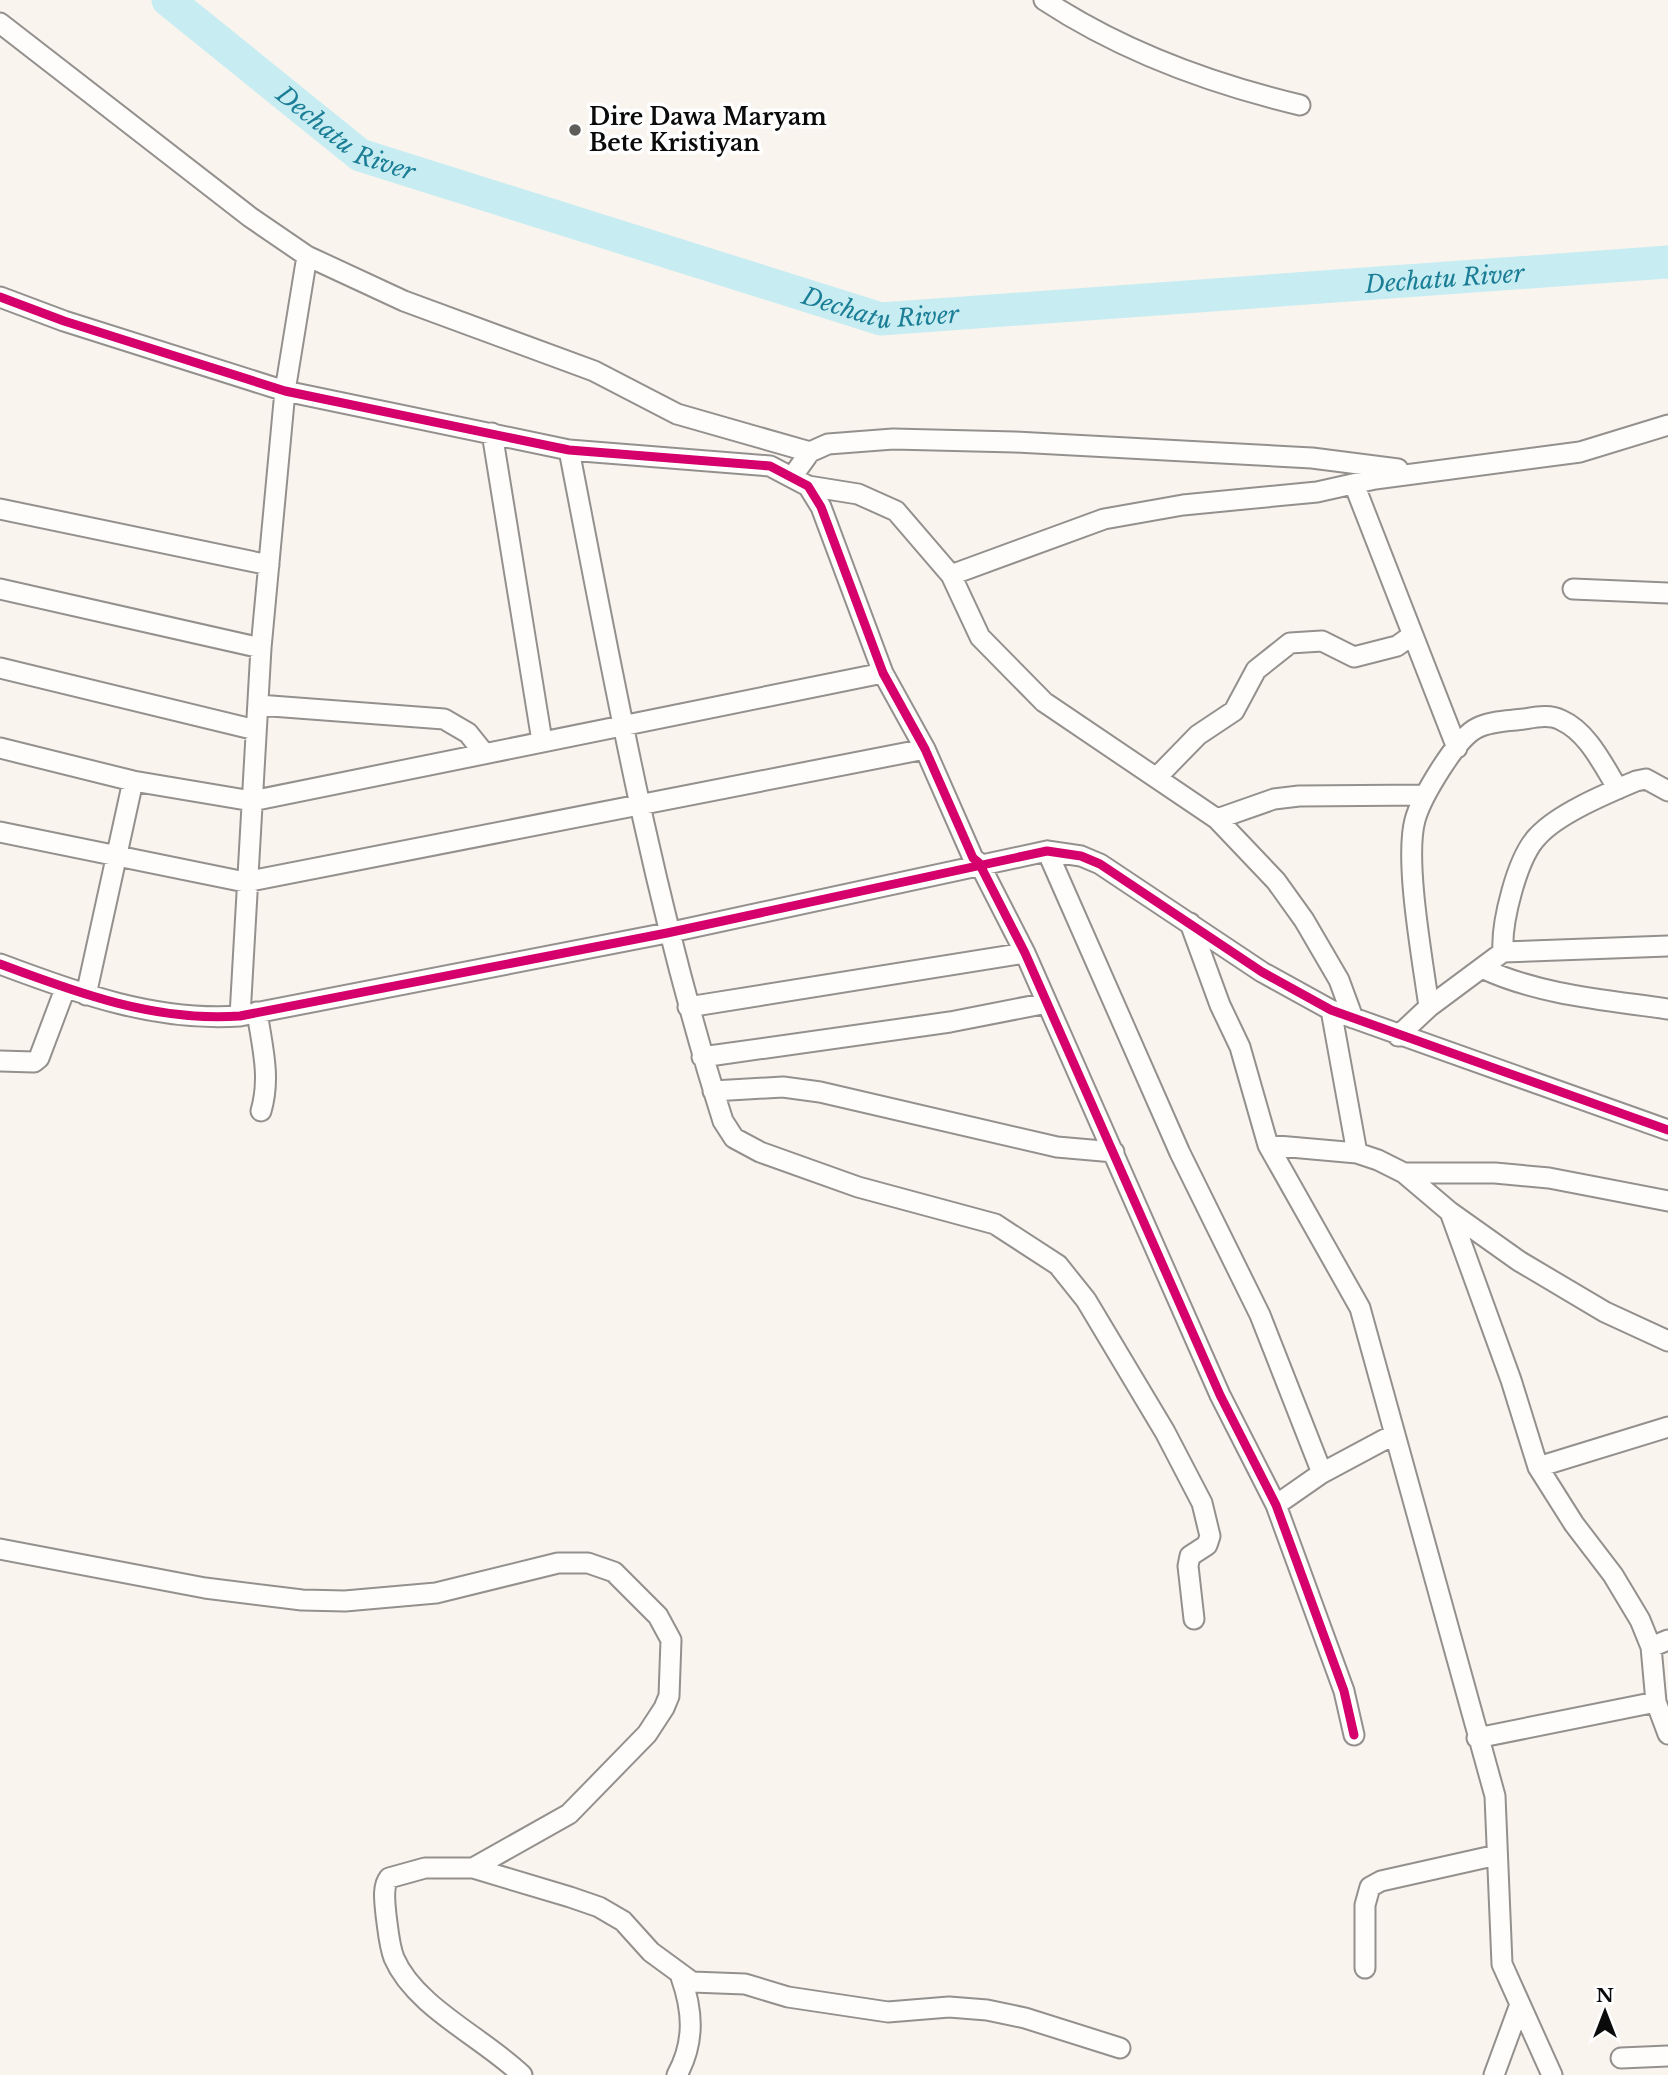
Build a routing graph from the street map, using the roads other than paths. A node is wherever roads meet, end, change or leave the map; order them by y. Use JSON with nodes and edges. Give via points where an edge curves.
{"nodes":[{"id":1,"x":1044,"y":0,"type":"edge"},
{"id":2,"x":0,"y":23,"type":"edge"},
{"id":3,"x":1300,"y":105,"type":"dead end"},
{"id":4,"x":307,"y":256,"type":"junction"},
{"id":5,"x":0,"y":297,"type":"edge"},
{"id":6,"x":285,"y":391,"type":"junction"},
{"id":7,"x":1668,"y":425,"type":"edge"},
{"id":8,"x":492,"y":433,"type":"junction"},
{"id":9,"x":569,"y":450,"type":"junction"},
{"id":10,"x":810,"y":452,"type":"junction"},
{"id":11,"x":1426,"y":472,"type":"junction"},
{"id":12,"x":800,"y":481,"type":"junction"},
{"id":13,"x":1354,"y":484,"type":"junction"},
{"id":14,"x":0,"y":509,"type":"edge"},
{"id":15,"x":269,"y":565,"type":"junction"},
{"id":16,"x":951,"y":575,"type":"junction"},
{"id":17,"x":0,"y":589,"type":"edge"},
{"id":18,"x":1573,"y":589,"type":"dead end"},
{"id":19,"x":1668,"y":593,"type":"edge"},
{"id":20,"x":1411,"y":636,"type":"junction"},
{"id":21,"x":261,"y":648,"type":"junction"},
{"id":22,"x":0,"y":668,"type":"edge"},
{"id":23,"x":883,"y":673,"type":"junction"},
{"id":24,"x":258,"y":705,"type":"junction"},
{"id":25,"x":622,"y":726,"type":"junction"},
{"id":26,"x":256,"y":730,"type":"junction"},
{"id":27,"x":542,"y":741,"type":"junction"},
{"id":28,"x":0,"y":748,"type":"edge"},
{"id":29,"x":1457,"y":748,"type":"junction"},
{"id":30,"x":925,"y":749,"type":"junction"},
{"id":31,"x":484,"y":753,"type":"junction"},
{"id":32,"x":1158,"y":776,"type":"junction"},
{"id":33,"x":133,"y":780,"type":"junction"},
{"id":34,"x":1618,"y":789,"type":"junction"},
{"id":35,"x":1668,"y":791,"type":"edge"},
{"id":36,"x":1424,"y":795,"type":"junction"},
{"id":37,"x":252,"y":801,"type":"junction"},
{"id":38,"x":638,"y":806,"type":"junction"},
{"id":39,"x":1217,"y":819,"type":"junction"},
{"id":40,"x":0,"y":832,"type":"edge"},
{"id":41,"x":1047,"y":851,"type":"junction"},
{"id":42,"x":115,"y":857,"type":"junction"},
{"id":43,"x":979,"y":863,"type":"junction"},
{"id":44,"x":245,"y":882,"type":"junction"},
{"id":45,"x":1190,"y":923,"type":"junction"},
{"id":46,"x":667,"y":933,"type":"junction"},
{"id":47,"x":1668,"y":946,"type":"edge"},
{"id":48,"x":1503,"y":952,"type":"junction"},
{"id":49,"x":1025,"y":953,"type":"junction"},
{"id":50,"x":0,"y":964,"type":"edge"},
{"id":51,"x":1484,"y":969,"type":"junction"},
{"id":52,"x":65,"y":989,"type":"junction"},
{"id":53,"x":86,"y":995,"type":"junction"},
{"id":54,"x":1047,"y":1003,"type":"junction"},
{"id":55,"x":688,"y":1007,"type":"junction"},
{"id":56,"x":1429,"y":1007,"type":"junction"},
{"id":57,"x":1668,"y":1009,"type":"edge"},
{"id":58,"x":1331,"y":1010,"type":"junction"},
{"id":59,"x":248,"y":1014,"type":"junction"},
{"id":60,"x":1353,"y":1018,"type":"junction"},
{"id":61,"x":1398,"y":1035,"type":"junction"},
{"id":62,"x":702,"y":1057,"type":"junction"},
{"id":63,"x":0,"y":1061,"type":"edge"},
{"id":64,"x":713,"y":1091,"type":"junction"},
{"id":65,"x":261,"y":1111,"type":"dead end"},
{"id":66,"x":1668,"y":1130,"type":"edge"},
{"id":67,"x":1268,"y":1145,"type":"junction"},
{"id":68,"x":1114,"y":1152,"type":"junction"},
{"id":69,"x":1357,"y":1153,"type":"junction"},
{"id":70,"x":1404,"y":1173,"type":"junction"},
{"id":71,"x":1668,"y":1201,"type":"edge"},
{"id":72,"x":1450,"y":1212,"type":"junction"},
{"id":73,"x":1668,"y":1341,"type":"edge"},
{"id":74,"x":1668,"y":1427,"type":"edge"},
{"id":75,"x":1393,"y":1435,"type":"junction"},
{"id":76,"x":1538,"y":1467,"type":"junction"},
{"id":77,"x":1322,"y":1473,"type":"junction"},
{"id":78,"x":1276,"y":1505,"type":"junction"},
{"id":79,"x":0,"y":1549,"type":"edge"},
{"id":80,"x":1194,"y":1619,"type":"dead end"},
{"id":81,"x":1660,"y":1643,"type":"edge"},
{"id":82,"x":1656,"y":1702,"type":"junction"},
{"id":83,"x":1668,"y":1734,"type":"edge"},
{"id":84,"x":1354,"y":1735,"type":"dead end"},
{"id":85,"x":1477,"y":1738,"type":"junction"},
{"id":86,"x":1497,"y":1855,"type":"junction"},
{"id":87,"x":473,"y":1868,"type":"junction"},
{"id":88,"x":1365,"y":1969,"type":"dead end"},
{"id":89,"x":681,"y":1977,"type":"junction"},
{"id":90,"x":705,"y":1984,"type":"junction"},
{"id":91,"x":689,"y":1998,"type":"junction"},
{"id":92,"x":1519,"y":2007,"type":"junction"},
{"id":93,"x":1121,"y":2048,"type":"dead end"},
{"id":94,"x":1668,"y":2056,"type":"edge"},
{"id":95,"x":1621,"y":2058,"type":"dead end"},
{"id":96,"x":522,"y":2075,"type":"edge"},
{"id":97,"x":677,"y":2075,"type":"edge"},
{"id":98,"x":1494,"y":2075,"type":"edge"},
{"id":99,"x":1552,"y":2075,"type":"edge"}],
"edges":[{"from":1,"to":3,"type":"street","via":[[1122,43],[1192,72]]},
{"from":2,"to":4,"type":"street"},
{"from":4,"to":6,"type":"street"},
{"from":4,"to":10,"type":"street","via":[[404,301],[594,371],[677,414]]},
{"from":5,"to":6,"type":"street"},
{"from":6,"to":8,"type":"street"},
{"from":6,"to":15,"type":"street"},
{"from":7,"to":11,"type":"street","via":[[1580,452]]},
{"from":8,"to":9,"type":"street"},
{"from":8,"to":27,"type":"street"},
{"from":9,"to":12,"type":"street","via":[[738,461],[770,466]]},
{"from":9,"to":25,"type":"street"},
{"from":10,"to":11,"type":"street","via":[[828,444],[894,439],[1015,442],[1312,458]]},
{"from":10,"to":12,"type":"street"},
{"from":11,"to":13,"type":"street"},
{"from":12,"to":16,"type":"street","via":[[858,494],[896,511]]},
{"from":12,"to":23,"type":"street","via":[[821,507]]},
{"from":13,"to":16,"type":"street","via":[[1104,519]]},
{"from":13,"to":20,"type":"street","via":[[1410,622]]},
{"from":14,"to":15,"type":"street"},
{"from":15,"to":21,"type":"street"},
{"from":16,"to":32,"type":"street","via":[[980,637],[1044,702]]},
{"from":17,"to":21,"type":"street"},
{"from":18,"to":19,"type":"street"},
{"from":20,"to":29,"type":"street"},
{"from":20,"to":32,"type":"street","via":[[1396,646],[1354,657],[1322,641],[1290,643],[1256,670],[1234,711],[1198,735]]},
{"from":21,"to":24,"type":"street"},
{"from":22,"to":26,"type":"street"},
{"from":23,"to":25,"type":"street"},
{"from":23,"to":30,"type":"street"},
{"from":24,"to":26,"type":"street"},
{"from":24,"to":31,"type":"street","via":[[444,719],[468,733]]},
{"from":25,"to":27,"type":"street"},
{"from":25,"to":38,"type":"street"},
{"from":26,"to":37,"type":"street"},
{"from":27,"to":31,"type":"street"},
{"from":28,"to":33,"type":"street"},
{"from":29,"to":34,"type":"street","via":[[1477,728],[1542,716],[1560,719],[1581,733]]},
{"from":29,"to":36,"type":"street"},
{"from":30,"to":38,"type":"street"},
{"from":30,"to":43,"type":"street"},
{"from":31,"to":37,"type":"street"},
{"from":32,"to":39,"type":"street"},
{"from":33,"to":37,"type":"street"},
{"from":33,"to":42,"type":"street"},
{"from":34,"to":35,"type":"street","via":[[1646,779]]},
{"from":34,"to":48,"type":"street","via":[[1537,836],[1509,902],[1502,928]]},
{"from":36,"to":39,"type":"street","via":[[1299,796],[1274,799]]},
{"from":36,"to":56,"type":"street","via":[[1414,823],[1413,864]]},
{"from":37,"to":44,"type":"street"},
{"from":38,"to":44,"type":"street"},
{"from":38,"to":46,"type":"street"},
{"from":39,"to":60,"type":"street","via":[[1276,881],[1304,920],[1339,980]]},
{"from":40,"to":42,"type":"street"},
{"from":41,"to":43,"type":"street"},
{"from":41,"to":45,"type":"street","via":[[1101,864]]},
{"from":41,"to":77,"type":"street","via":[[1180,1153],[1260,1315]]},
{"from":42,"to":44,"type":"street"},
{"from":42,"to":53,"type":"street"},
{"from":43,"to":46,"type":"street"},
{"from":43,"to":49,"type":"street"},
{"from":44,"to":59,"type":"street"},
{"from":45,"to":58,"type":"street","via":[[1262,972]]},
{"from":45,"to":67,"type":"street","via":[[1240,1047]]},
{"from":46,"to":55,"type":"street"},
{"from":46,"to":59,"type":"street"},
{"from":47,"to":48,"type":"street"},
{"from":48,"to":51,"type":"street"},
{"from":49,"to":54,"type":"street"},
{"from":49,"to":55,"type":"street"},
{"from":50,"to":52,"type":"street"},
{"from":51,"to":56,"type":"street"},
{"from":51,"to":57,"type":"street","via":[[1547,988]]},
{"from":52,"to":53,"type":"street"},
{"from":52,"to":63,"type":"street","via":[[39,1058],[34,1062]]},
{"from":53,"to":59,"type":"street","via":[[163,1014],[205,1018]]},
{"from":54,"to":62,"type":"street","via":[[950,1022]]},
{"from":54,"to":68,"type":"street"},
{"from":55,"to":62,"type":"street"},
{"from":56,"to":61,"type":"street"},
{"from":58,"to":60,"type":"street"},
{"from":58,"to":69,"type":"street"},
{"from":59,"to":65,"type":"street","via":[[266,1067]]},
{"from":60,"to":61,"type":"street"},
{"from":61,"to":66,"type":"street"},
{"from":62,"to":64,"type":"street"},
{"from":64,"to":68,"type":"street","via":[[783,1087],[820,1091],[1058,1147]]},
{"from":64,"to":80,"type":"street","via":[[723,1121],[745,1145],[858,1187],[995,1224],[1058,1265],[1086,1300],[1202,1503],[1210,1536],[1188,1566]]},
{"from":67,"to":69,"type":"street"},
{"from":67,"to":75,"type":"street","via":[[1360,1308]]},
{"from":68,"to":78,"type":"street","via":[[1220,1395]]},
{"from":69,"to":70,"type":"street"},
{"from":70,"to":71,"type":"street","via":[[1549,1178]]},
{"from":70,"to":72,"type":"street"},
{"from":72,"to":73,"type":"street","via":[[1519,1261]]},
{"from":72,"to":76,"type":"street"},
{"from":74,"to":76,"type":"street"},
{"from":75,"to":77,"type":"street"},
{"from":75,"to":85,"type":"street"},
{"from":76,"to":81,"type":"street"},
{"from":77,"to":78,"type":"street"},
{"from":78,"to":84,"type":"street","via":[[1344,1691]]},
{"from":79,"to":87,"type":"street","via":[[205,1588],[302,1600],[436,1593],[558,1563],[588,1563],[614,1572],[658,1616],[671,1640],[669,1696],[664,1708],[647,1734],[569,1814]]},
{"from":81,"to":82,"type":"street"},
{"from":82,"to":83,"type":"street"},
{"from":82,"to":85,"type":"street"},
{"from":85,"to":86,"type":"street","via":[[1495,1796]]},
{"from":86,"to":88,"type":"street","via":[[1370,1887],[1365,1905]]},
{"from":86,"to":92,"type":"street","via":[[1502,1964]]},
{"from":87,"to":89,"type":"street","via":[[599,1907],[633,1928]]},
{"from":87,"to":96,"type":"street","via":[[425,1868],[386,1881],[393,1956],[440,2010]]},
{"from":89,"to":90,"type":"street"},
{"from":89,"to":91,"type":"street"},
{"from":90,"to":91,"type":"street"},
{"from":90,"to":93,"type":"street","via":[[745,1984],[788,1997],[888,2012],[949,2007],[988,2010]]},
{"from":91,"to":97,"type":"street","via":[[689,2050]]},
{"from":92,"to":98,"type":"street"},
{"from":92,"to":99,"type":"street"},
{"from":94,"to":95,"type":"street"}]}
